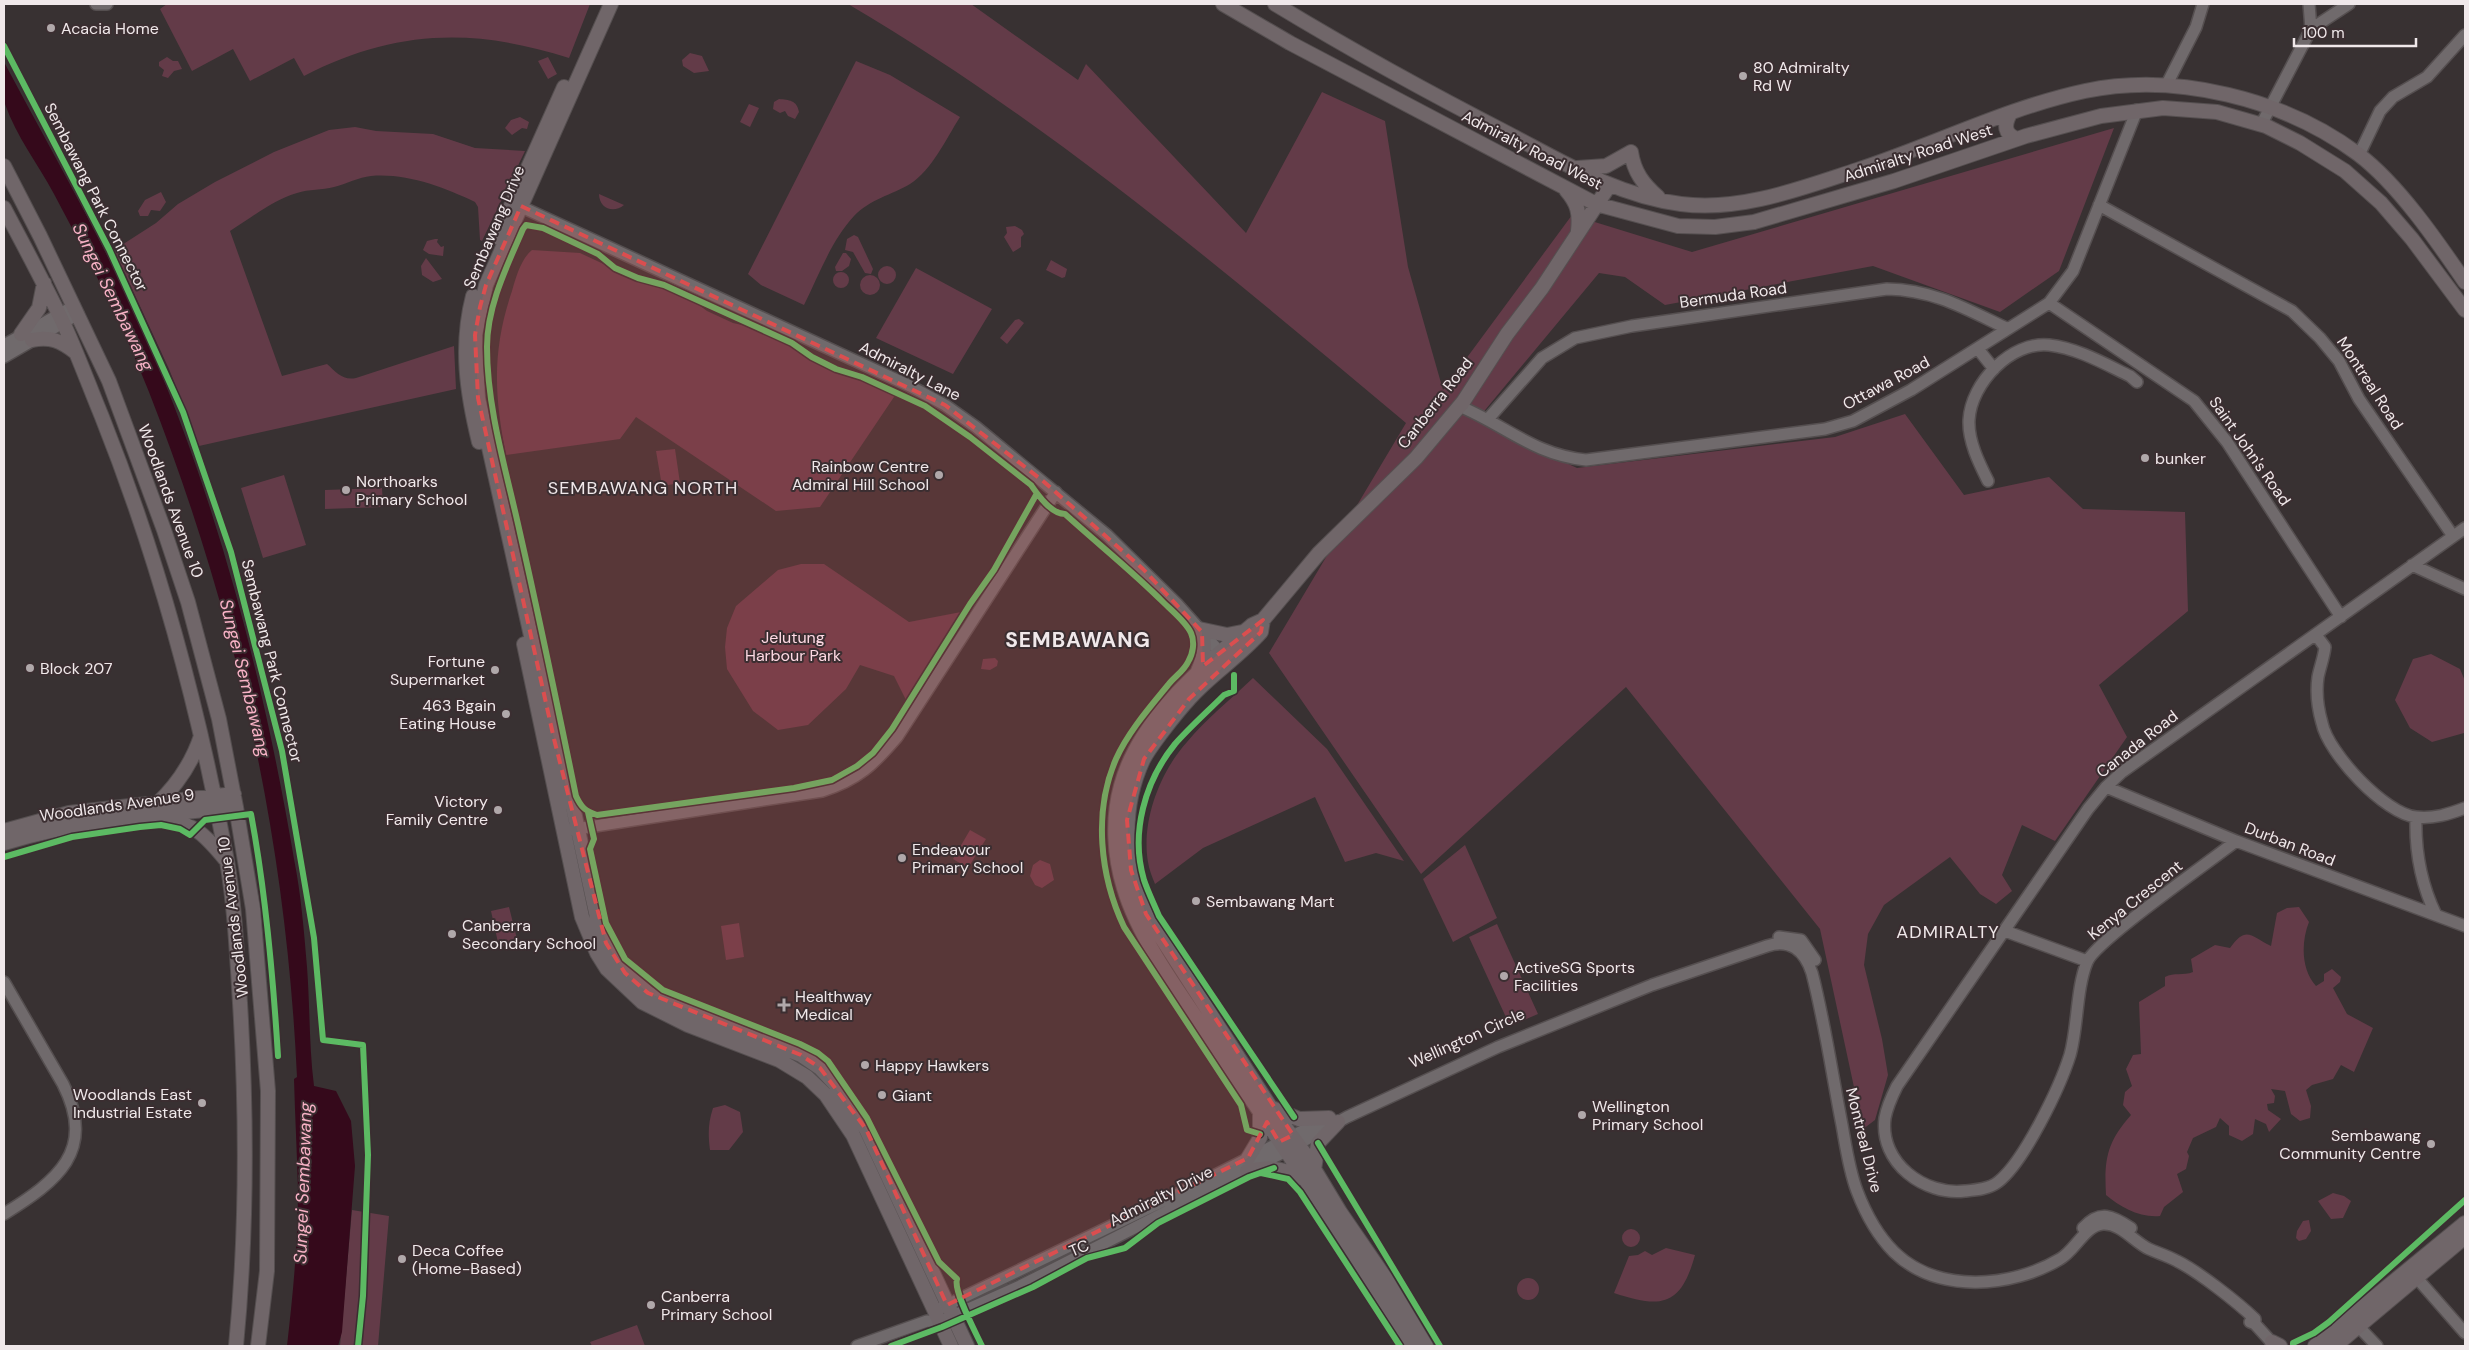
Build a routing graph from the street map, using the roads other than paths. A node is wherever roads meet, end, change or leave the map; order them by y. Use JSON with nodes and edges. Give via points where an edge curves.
{"nodes":[{"id":1,"x":96,"y":4,"type":"edge"},
{"id":2,"x":108,"y":4,"type":"edge"},
{"id":3,"x":601,"y":4,"type":"edge"},
{"id":4,"x":611,"y":4,"type":"edge"},
{"id":5,"x":1223,"y":4,"type":"edge"},
{"id":6,"x":1275,"y":4,"type":"edge"},
{"id":7,"x":2203,"y":4,"type":"edge"},
{"id":8,"x":2309,"y":4,"type":"edge"},
{"id":9,"x":2349,"y":4,"type":"edge"},
{"id":10,"x":2311,"y":29,"type":"junction"},
{"id":11,"x":2465,"y":35,"type":"edge"},
{"id":12,"x":2166,"y":86,"type":"junction"},
{"id":13,"x":1430,"y":92,"type":"junction"},
{"id":14,"x":2269,"y":107,"type":"junction"},
{"id":15,"x":2137,"y":110,"type":"junction"},
{"id":16,"x":2010,"y":114,"type":"junction"},
{"id":17,"x":1987,"y":122,"type":"junction"},
{"id":18,"x":2261,"y":125,"type":"junction"},
{"id":19,"x":1447,"y":126,"type":"junction"},
{"id":20,"x":2017,"y":140,"type":"junction"},
{"id":21,"x":1996,"y":147,"type":"junction"},
{"id":22,"x":2359,"y":155,"type":"junction"},
{"id":23,"x":1886,"y":161,"type":"junction"},
{"id":24,"x":4,"y":166,"type":"edge"},
{"id":25,"x":1574,"y":168,"type":"junction"},
{"id":26,"x":1915,"y":174,"type":"junction"},
{"id":27,"x":1608,"y":186,"type":"junction"},
{"id":28,"x":1564,"y":187,"type":"junction"},
{"id":29,"x":1660,"y":199,"type":"junction"},
{"id":30,"x":517,"y":204,"type":"junction"},
{"id":31,"x":1596,"y":204,"type":"junction"},
{"id":32,"x":2099,"y":205,"type":"junction"},
{"id":33,"x":4,"y":208,"type":"edge"},
{"id":34,"x":1578,"y":234,"type":"junction"},
{"id":35,"x":2465,"y":282,"type":"edge"},
{"id":36,"x":44,"y":283,"type":"junction"},
{"id":37,"x":2049,"y":303,"type":"junction"},
{"id":38,"x":76,"y":310,"type":"junction"},
{"id":39,"x":2465,"y":310,"type":"edge"},
{"id":40,"x":60,"y":318,"type":"junction"},
{"id":41,"x":2008,"y":329,"type":"junction"},
{"id":42,"x":27,"y":337,"type":"junction"},
{"id":43,"x":4,"y":346,"type":"edge"},
{"id":44,"x":1978,"y":349,"type":"junction"},
{"id":45,"x":76,"y":352,"type":"junction"},
{"id":46,"x":2122,"y":352,"type":"junction"},
{"id":47,"x":4,"y":357,"type":"edge"},
{"id":48,"x":2102,"y":362,"type":"junction"},
{"id":49,"x":1994,"y":369,"type":"junction"},
{"id":50,"x":2137,"y":382,"type":"dead end"},
{"id":51,"x":1459,"y":406,"type":"junction"},
{"id":52,"x":1488,"y":419,"type":"junction"},
{"id":53,"x":1988,"y":481,"type":"dead end"},
{"id":54,"x":1056,"y":492,"type":"junction"},
{"id":55,"x":2465,"y":528,"type":"edge"},
{"id":56,"x":2453,"y":536,"type":"junction"},
{"id":57,"x":2412,"y":565,"type":"junction"},
{"id":58,"x":2465,"y":589,"type":"edge"},
{"id":59,"x":2341,"y":617,"type":"junction"},
{"id":60,"x":1263,"y":620,"type":"junction"},
{"id":61,"x":1201,"y":630,"type":"junction"},
{"id":62,"x":1244,"y":632,"type":"junction"},
{"id":63,"x":2314,"y":637,"type":"junction"},
{"id":64,"x":1224,"y":657,"type":"junction"},
{"id":65,"x":1198,"y":671,"type":"junction"},
{"id":66,"x":201,"y":736,"type":"junction"},
{"id":67,"x":2106,"y":787,"type":"junction"},
{"id":68,"x":235,"y":800,"type":"junction"},
{"id":69,"x":214,"y":803,"type":"junction"},
{"id":70,"x":2465,"y":808,"type":"edge"},
{"id":71,"x":154,"y":809,"type":"junction"},
{"id":72,"x":2416,"y":817,"type":"junction"},
{"id":73,"x":571,"y":829,"type":"junction"},
{"id":74,"x":4,"y":831,"type":"edge"},
{"id":75,"x":2236,"y":841,"type":"junction"},
{"id":76,"x":4,"y":843,"type":"edge"},
{"id":77,"x":227,"y":862,"type":"junction"},
{"id":78,"x":2436,"y":915,"type":"junction"},
{"id":79,"x":2465,"y":926,"type":"edge"},
{"id":80,"x":2005,"y":931,"type":"junction"},
{"id":81,"x":1799,"y":944,"type":"joint"},
{"id":82,"x":2087,"y":961,"type":"junction"},
{"id":83,"x":4,"y":982,"type":"edge"},
{"id":84,"x":1265,"y":1109,"type":"junction"},
{"id":85,"x":1334,"y":1120,"type":"junction"},
{"id":86,"x":1885,"y":1120,"type":"joint"},
{"id":87,"x":1296,"y":1139,"type":"junction"},
{"id":88,"x":1282,"y":1146,"type":"junction"},
{"id":89,"x":1248,"y":1164,"type":"junction"},
{"id":90,"x":1309,"y":1175,"type":"junction"},
{"id":91,"x":4,"y":1214,"type":"edge"},
{"id":92,"x":2465,"y":1223,"type":"edge"},
{"id":93,"x":2465,"y":1237,"type":"edge"},
{"id":94,"x":2416,"y":1276,"type":"junction"},
{"id":95,"x":950,"y":1311,"type":"junction"},
{"id":96,"x":934,"y":1318,"type":"junction"},
{"id":97,"x":2358,"y":1326,"type":"junction"},
{"id":98,"x":2465,"y":1333,"type":"edge"},
{"id":99,"x":2276,"y":1345,"type":"edge"},
{"id":100,"x":236,"y":1346,"type":"edge"},
{"id":101,"x":258,"y":1346,"type":"edge"},
{"id":102,"x":857,"y":1346,"type":"edge"},
{"id":103,"x":951,"y":1346,"type":"edge"},
{"id":104,"x":967,"y":1346,"type":"edge"},
{"id":105,"x":1412,"y":1346,"type":"edge"},
{"id":106,"x":1426,"y":1346,"type":"edge"},
{"id":107,"x":2316,"y":1346,"type":"edge"},
{"id":108,"x":2335,"y":1346,"type":"edge"},
{"id":109,"x":2377,"y":1346,"type":"edge"}],
"edges":[{"from":1,"to":2,"type":"street"},
{"from":3,"to":30,"type":"main road","name":"Sembawang Drive"},
{"from":4,"to":30,"type":"main road","name":"Sembawang Drive"},
{"from":5,"to":19,"type":"main road","name":"Admiralty Road West","via":[[1290,44]]},
{"from":6,"to":13,"type":"main road","name":"Admiralty Road West"},
{"from":7,"to":12,"type":"street","via":[[2196,27]]},
{"from":8,"to":10,"type":"street"},
{"from":9,"to":10,"type":"street"},
{"from":10,"to":14,"type":"street"},
{"from":11,"to":22,"type":"street","via":[[2427,77],[2393,97],[2380,111]]},
{"from":12,"to":14,"type":"main road","name":"Admiralty Road West","via":[[2221,92]]},
{"from":12,"to":16,"type":"main road","name":"Admiralty Road West","via":[[2138,85],[2087,91]]},
{"from":13,"to":19,"type":"main road","via":[[1427,107]]},
{"from":13,"to":25,"type":"main road","name":"Admiralty Road West"},
{"from":14,"to":18,"type":"street"},
{"from":14,"to":22,"type":"main road","name":"Admiralty Road West","via":[[2310,126]]},
{"from":15,"to":18,"type":"main road","name":"Admiralty Road West","via":[[2163,108],[2217,112]]},
{"from":15,"to":20,"type":"main road","name":"Admiralty Road West","via":[[2101,116]]},
{"from":15,"to":32,"type":"street","name":"Ottawa Road"},
{"from":16,"to":17,"type":"main road","name":"Admiralty Road West"},
{"from":16,"to":20,"type":"main road","via":[[2006,121],[2007,132]]},
{"from":17,"to":21,"type":"main road","via":[[1998,133]]},
{"from":17,"to":23,"type":"main road","name":"Admiralty Road West"},
{"from":18,"to":39,"type":"main road","name":"Admiralty Road West","via":[[2300,143],[2345,171],[2381,203]]},
{"from":19,"to":28,"type":"main road","name":"Admiralty Road West"},
{"from":20,"to":21,"type":"main road","name":"Admiralty Road West"},
{"from":21,"to":26,"type":"main road","name":"Admiralty Road West"},
{"from":22,"to":35,"type":"main road","name":"Admiralty Road West","via":[[2395,189]]},
{"from":23,"to":26,"type":"main road","via":[[1894,172]]},
{"from":23,"to":29,"type":"main road","name":"Admiralty Road West","via":[[1753,201],[1716,205],[1681,204]]},
{"from":24,"to":38,"type":"main road","name":"Woodlands Avenue 10"},
{"from":25,"to":27,"type":"main road","name":"Admiralty Road West"},
{"from":25,"to":29,"type":"main road","via":[[1606,166],[1631,152],[1633,164],[1644,185]]},
{"from":26,"to":31,"type":"main road","name":"Admiralty Road West","via":[[1754,222],[1730,226],[1678,226]]},
{"from":27,"to":29,"type":"main road","name":"Admiralty Road West"},
{"from":27,"to":31,"type":"main road","name":"Canberra Road"},
{"from":28,"to":31,"type":"main road","name":"Admiralty Road West"},
{"from":28,"to":34,"type":"main road","via":[[1577,205],[1580,216]]},
{"from":30,"to":54,"type":"street","name":"Admiralty Lane","via":[[924,393],[976,427]]},
{"from":30,"to":73,"type":"main road","name":"Sembawang Drive","via":[[476,286],[468,318],[465,363],[468,396]]},
{"from":31,"to":34,"type":"main road","name":"Canberra Road"},
{"from":32,"to":37,"type":"street","name":"Ottawa Road","via":[[2073,271]]},
{"from":32,"to":56,"type":"street","name":"Montreal Road","via":[[2292,311],[2339,361],[2359,398]]},
{"from":33,"to":36,"type":"main road","name":"Woodlands Avenue 10"},
{"from":34,"to":51,"type":"main road","name":"Canberra Road"},
{"from":36,"to":40,"type":"main road","name":"Woodlands Avenue 10"},
{"from":36,"to":42,"type":"main road","via":[[39,308]]},
{"from":37,"to":41,"type":"street","name":"Ottawa Road"},
{"from":37,"to":46,"type":"street","name":"Saint John's Road"},
{"from":38,"to":40,"type":"street"},
{"from":38,"to":68,"type":"main road","name":"Woodlands Avenue 10","via":[[109,382],[188,602],[211,687]]},
{"from":40,"to":42,"type":"street"},
{"from":40,"to":45,"type":"main road","name":"Woodlands Avenue 10"},
{"from":41,"to":44,"type":"street","name":"Ottawa Road"},
{"from":41,"to":52,"type":"street","name":"Bermuda Road","via":[[1935,296],[1912,290],[1887,289],[1624,327],[1575,338],[1542,358]]},
{"from":42,"to":43,"type":"street"},
{"from":42,"to":45,"type":"main road","via":[[55,339]]},
{"from":42,"to":47,"type":"street"},
{"from":44,"to":49,"type":"street"},
{"from":44,"to":52,"type":"street","name":"Ottawa Road","via":[[1852,421],[1816,430],[1586,460],[1564,458],[1542,450]]},
{"from":45,"to":66,"type":"main road","name":"Woodlands Avenue 10","via":[[147,538]]},
{"from":46,"to":48,"type":"street","via":[[2111,354]]},
{"from":46,"to":59,"type":"street","name":"Saint John's Road","via":[[2194,401],[2212,420]]},
{"from":48,"to":49,"type":"street","via":[[2048,345],[2021,350]]},
{"from":48,"to":50,"type":"street"},
{"from":49,"to":53,"type":"street","via":[[1979,390],[1969,420],[1971,438]]},
{"from":51,"to":52,"type":"street","name":"Ottawa Road"},
{"from":51,"to":60,"type":"main road","name":"Canberra Road","via":[[1416,458],[1319,553]]},
{"from":54,"to":61,"type":"street","name":"Admiralty Lane","via":[[1142,569]]},
{"from":54,"to":73,"type":"street","via":[[897,737],[861,774],[822,791]]},
{"from":55,"to":56,"type":"street","name":"Canada Road"},
{"from":56,"to":57,"type":"street","name":"Canada Road"},
{"from":57,"to":58,"type":"street"},
{"from":57,"to":59,"type":"street","name":"Canada Road"},
{"from":59,"to":63,"type":"street","name":"Canada Road"},
{"from":60,"to":62,"type":"main road","name":"Canberra Road"},
{"from":60,"to":64,"type":"main road","name":"Canberra Road","via":[[1261,632]]},
{"from":61,"to":62,"type":"main road","via":[[1227,635]]},
{"from":61,"to":64,"type":"street","name":"Admiralty Lane"},
{"from":61,"to":65,"type":"main road","via":[[1204,654]]},
{"from":62,"to":64,"type":"main road","name":"Canberra Road"},
{"from":63,"to":67,"type":"street","name":"Canada Road","via":[[2180,730]]},
{"from":63,"to":72,"type":"street","via":[[2320,639],[2325,647],[2318,677],[2318,698],[2322,724],[2332,746],[2345,766],[2374,794]]},
{"from":64,"to":65,"type":"main road","name":"Canberra Road"},
{"from":64,"to":84,"type":"main road","name":"Canberra Road","via":[[1144,759],[1133,787],[1126,820],[1128,846],[1136,892],[1146,914]]},
{"from":65,"to":84,"type":"main road","name":"Canberra Road","via":[[1178,690],[1132,756],[1121,786],[1116,851],[1124,888],[1139,927],[1187,1004]]},
{"from":66,"to":69,"type":"main road","name":"Woodlands Avenue 10"},
{"from":66,"to":71,"type":"main road","via":[[183,774]]},
{"from":67,"to":75,"type":"street","name":"Durban Road"},
{"from":67,"to":80,"type":"street","name":"Canada Road","via":[[2088,808]]},
{"from":68,"to":69,"type":"main road","name":"Woodlands Avenue 9"},
{"from":68,"to":101,"type":"main road","name":"Woodlands Avenue 10","via":[[253,909],[268,1091],[267,1271]]},
{"from":69,"to":71,"type":"main road","name":"Woodlands Avenue 9"},
{"from":69,"to":77,"type":"main road","name":"Woodlands Avenue 10"},
{"from":70,"to":72,"type":"street","via":[[2443,816]]},
{"from":71,"to":74,"type":"main road","name":"Woodlands Avenue 9","via":[[69,813]]},
{"from":71,"to":76,"type":"main road","name":"Woodlands Avenue 9"},
{"from":71,"to":77,"type":"main road","via":[[196,828]]},
{"from":72,"to":78,"type":"street","via":[[2416,846],[2423,884]]},
{"from":73,"to":95,"type":"main road","name":"Sembawang Drive","via":[[596,917],[606,943],[625,973],[648,993],[665,1001],[801,1055],[835,1084],[866,1129]]},
{"from":73,"to":96,"type":"main road","name":"Sembawang Drive","via":[[582,917],[607,968],[642,1002],[778,1060],[807,1077],[826,1095],[854,1135]]},
{"from":75,"to":78,"type":"street","name":"Durban Road"},
{"from":75,"to":82,"type":"street","name":"Kenya Crescent","via":[[2109,938]]},
{"from":77,"to":100,"type":"main road","name":"Woodlands Avenue 10","via":[[234,911],[245,1091],[243,1271]]},
{"from":78,"to":79,"type":"street","name":"Durban Road"},
{"from":80,"to":82,"type":"street"},
{"from":80,"to":86,"type":"street","name":"Canada Road","via":[[1897,1086]]},
{"from":81,"to":85,"type":"street","name":"Wellington Circle","via":[[1789,936],[1777,937],[1650,981],[1496,1042]]},
{"from":81,"to":99,"type":"street","name":"Montreal Drive","via":[[1812,973],[1857,1191],[1874,1225],[1895,1252],[1916,1267],[1937,1276],[1966,1282],[1993,1282],[2035,1272],[2059,1260],[2103,1220],[2162,1254],[2255,1324]]},
{"from":82,"to":86,"type":"street","name":"Kenya Crescent","via":[[2070,1054],[2062,1077],[2019,1158],[1998,1182],[1982,1190],[1954,1192],[1923,1184],[1902,1169],[1893,1157]]},
{"from":83,"to":91,"type":"street","via":[[72,1100],[76,1119],[75,1143],[67,1162],[37,1194]]},
{"from":84,"to":85,"type":"main road","via":[[1299,1119]]},
{"from":84,"to":87,"type":"main road","name":"Canberra Road"},
{"from":84,"to":88,"type":"main road","name":"Canberra Road"},
{"from":84,"to":89,"type":"main road","via":[[1260,1138]]},
{"from":85,"to":87,"type":"street","name":"Wellington Circle"},
{"from":85,"to":90,"type":"main road","via":[[1318,1143]]},
{"from":87,"to":88,"type":"street","name":"Admiralty Drive"},
{"from":87,"to":90,"type":"main road","name":"Canberra Road"},
{"from":88,"to":89,"type":"street","name":"Admiralty Drive"},
{"from":88,"to":90,"type":"main road","name":"Canberra Road"},
{"from":89,"to":90,"type":"main road"},
{"from":89,"to":95,"type":"street","name":"Admiralty Drive"},
{"from":90,"to":105,"type":"main road","name":"Canberra Road"},
{"from":90,"to":106,"type":"main road","name":"Canberra Road","via":[[1386,1279]]},
{"from":92,"to":107,"type":"main road"},
{"from":93,"to":94,"type":"main road"},
{"from":94,"to":97,"type":"main road"},
{"from":94,"to":98,"type":"street"},
{"from":95,"to":96,"type":"street","name":"Admiralty Drive"},
{"from":95,"to":104,"type":"main road","name":"Sembawang Drive"},
{"from":96,"to":102,"type":"street","name":"Admiralty Drive"},
{"from":96,"to":103,"type":"main road","name":"Sembawang Drive"},
{"from":97,"to":108,"type":"main road"},
{"from":97,"to":109,"type":"street"}]}
